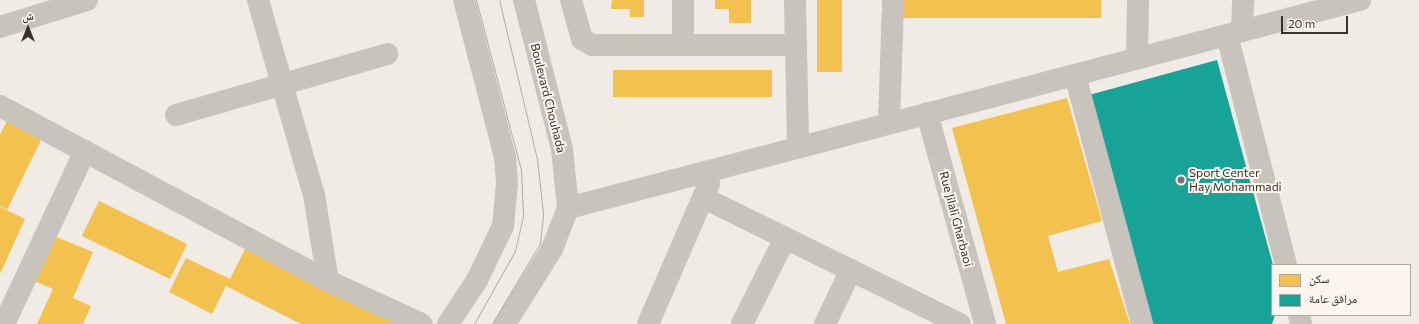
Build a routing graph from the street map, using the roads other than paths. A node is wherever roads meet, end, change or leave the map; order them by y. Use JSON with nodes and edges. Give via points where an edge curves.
{"nodes":[{"id":1,"x":88,"y":0,"type":"edge"},
{"id":2,"x":258,"y":0,"type":"edge"},
{"id":3,"x":464,"y":0,"type":"edge"},
{"id":4,"x":524,"y":0,"type":"edge"},
{"id":5,"x":571,"y":0,"type":"edge"},
{"id":6,"x":683,"y":0,"type":"edge"},
{"id":7,"x":795,"y":0,"type":"edge"},
{"id":8,"x":893,"y":0,"type":"edge"},
{"id":9,"x":1138,"y":0,"type":"edge"},
{"id":10,"x":1243,"y":0,"type":"edge"},
{"id":11,"x":1360,"y":0,"type":"edge"},
{"id":12,"x":0,"y":26,"type":"edge"},
{"id":13,"x":1234,"y":33,"type":"junction"},
{"id":14,"x":683,"y":44,"type":"junction"},
{"id":15,"x":795,"y":45,"type":"junction"},
{"id":16,"x":387,"y":54,"type":"dead end"},
{"id":17,"x":1137,"y":59,"type":"junction"},
{"id":18,"x":1075,"y":75,"type":"junction"},
{"id":19,"x":281,"y":85,"type":"junction"},
{"id":20,"x":0,"y":106,"type":"edge"},
{"id":21,"x":927,"y":113,"type":"junction"},
{"id":22,"x":176,"y":115,"type":"dead end"},
{"id":23,"x":889,"y":123,"type":"junction"},
{"id":24,"x":798,"y":147,"type":"junction"},
{"id":25,"x":85,"y":151,"type":"junction"},
{"id":26,"x":716,"y":168,"type":"junction"},
{"id":27,"x":704,"y":198,"type":"junction"},
{"id":28,"x":568,"y":208,"type":"junction"},
{"id":29,"x":785,"y":238,"type":"junction"},
{"id":30,"x":1286,"y":264,"type":"edge"},
{"id":31,"x":851,"y":270,"type":"junction"},
{"id":32,"x":328,"y":281,"type":"junction"},
{"id":33,"x":4,"y":324,"type":"edge"},
{"id":34,"x":422,"y":324,"type":"edge"},
{"id":35,"x":448,"y":324,"type":"edge"},
{"id":36,"x":505,"y":324,"type":"edge"},
{"id":37,"x":648,"y":324,"type":"edge"},
{"id":38,"x":742,"y":324,"type":"edge"},
{"id":39,"x":824,"y":324,"type":"edge"},
{"id":40,"x":960,"y":324,"type":"edge"},
{"id":41,"x":985,"y":324,"type":"edge"},
{"id":42,"x":1142,"y":324,"type":"edge"}],
"edges":[{"from":1,"to":12,"type":"street"},
{"from":2,"to":19,"type":"street"},
{"from":3,"to":35,"type":"street","via":[[505,157],[507,184],[503,226],[477,280]]},
{"from":4,"to":28,"type":"street","name":"Boulevard Chouhada","via":[[562,149]]},
{"from":5,"to":14,"type":"street","via":[[582,39],[593,45]]},
{"from":6,"to":14,"type":"street"},
{"from":7,"to":15,"type":"street"},
{"from":8,"to":23,"type":"street"},
{"from":9,"to":17,"type":"street"},
{"from":10,"to":13,"type":"street"},
{"from":11,"to":13,"type":"street"},
{"from":13,"to":17,"type":"street"},
{"from":13,"to":30,"type":"street"},
{"from":14,"to":15,"type":"street"},
{"from":15,"to":24,"type":"street"},
{"from":16,"to":19,"type":"street"},
{"from":17,"to":18,"type":"street"},
{"from":18,"to":21,"type":"street"},
{"from":18,"to":42,"type":"street"},
{"from":19,"to":22,"type":"street"},
{"from":19,"to":32,"type":"street","via":[[314,195]]},
{"from":20,"to":25,"type":"street"},
{"from":21,"to":23,"type":"street"},
{"from":21,"to":41,"type":"street","name":"Rue Jilali Gharbaoi"},
{"from":23,"to":24,"type":"street"},
{"from":24,"to":26,"type":"street"},
{"from":25,"to":32,"type":"street"},
{"from":25,"to":33,"type":"street"},
{"from":26,"to":27,"type":"street"},
{"from":26,"to":28,"type":"street"},
{"from":27,"to":29,"type":"street"},
{"from":27,"to":37,"type":"street"},
{"from":28,"to":36,"type":"street","name":"Boulevard Chouhada","via":[[552,249]]},
{"from":29,"to":31,"type":"street"},
{"from":29,"to":38,"type":"street"},
{"from":31,"to":39,"type":"street"},
{"from":31,"to":40,"type":"street"},
{"from":32,"to":34,"type":"street"}]}
